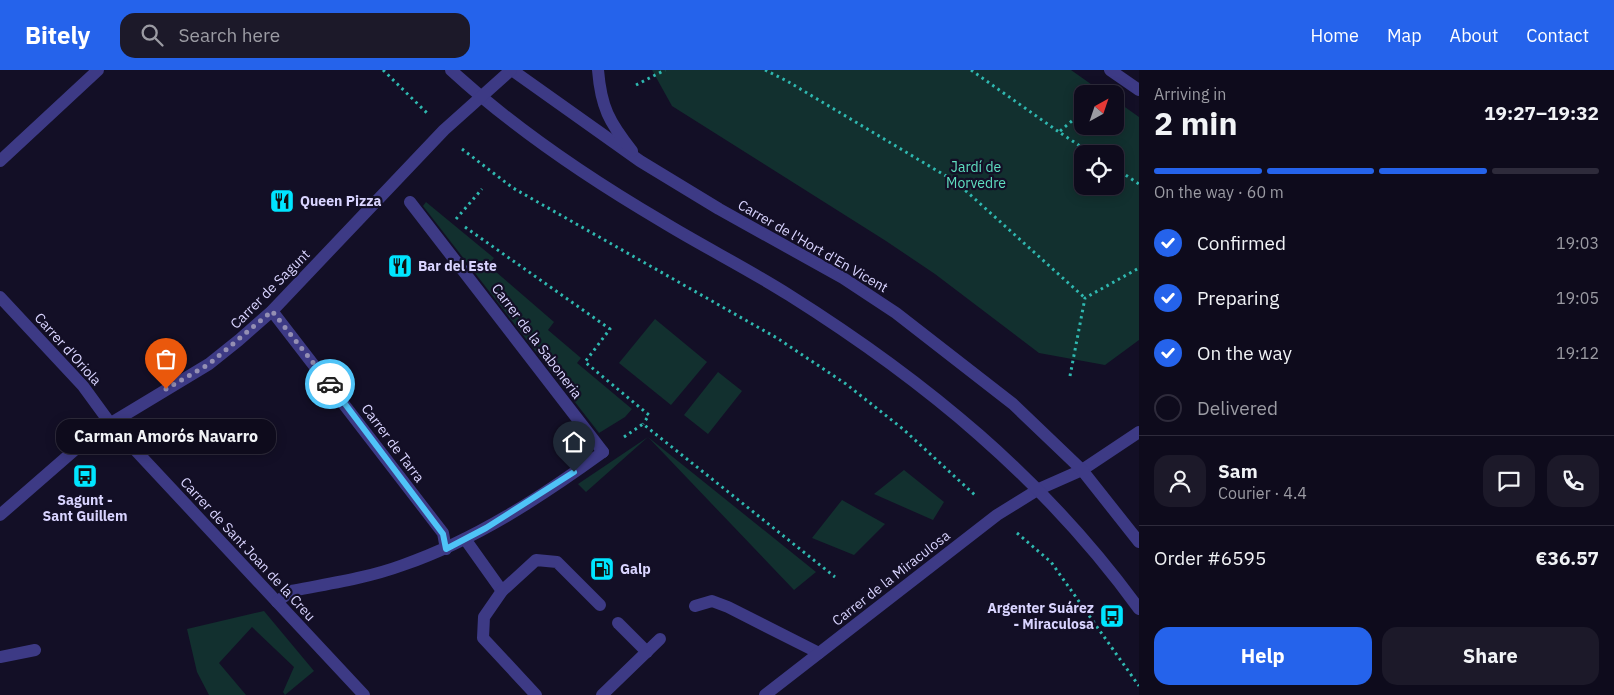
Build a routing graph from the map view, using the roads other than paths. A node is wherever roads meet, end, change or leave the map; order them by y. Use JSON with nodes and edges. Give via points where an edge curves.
{"nodes":[{"id":1,"x":98,"y":70,"type":"edge"},
{"id":2,"x":451,"y":70,"type":"edge"},
{"id":3,"x":511,"y":70,"type":"edge"},
{"id":4,"x":598,"y":70,"type":"edge"},
{"id":5,"x":1110,"y":70,"type":"edge"},
{"id":6,"x":1139,"y":90,"type":"edge"},
{"id":7,"x":481,"y":97,"type":"junction"},
{"id":8,"x":0,"y":160,"type":"edge"},
{"id":9,"x":640,"y":160,"type":"junction"},
{"id":10,"x":410,"y":202,"type":"dead end"},
{"id":11,"x":0,"y":297,"type":"edge"},
{"id":12,"x":272,"y":311,"type":"junction"},
{"id":13,"x":110,"y":423,"type":"junction"},
{"id":14,"x":1139,"y":432,"type":"edge"},
{"id":15,"x":1082,"y":470,"type":"junction"},
{"id":16,"x":1039,"y":489,"type":"junction"},
{"id":17,"x":0,"y":515,"type":"edge"},
{"id":18,"x":465,"y":539,"type":"junction"},
{"id":19,"x":1139,"y":542,"type":"edge"},
{"id":20,"x":446,"y":549,"type":"junction"},
{"id":21,"x":502,"y":591,"type":"junction"},
{"id":22,"x":277,"y":602,"type":"junction"},
{"id":23,"x":600,"y":605,"type":"dead end"},
{"id":24,"x":695,"y":606,"type":"dead end"},
{"id":25,"x":1139,"y":609,"type":"edge"},
{"id":26,"x":618,"y":623,"type":"dead end"},
{"id":27,"x":660,"y":639,"type":"dead end"},
{"id":28,"x":35,"y":650,"type":"dead end"},
{"id":29,"x":647,"y":652,"type":"junction"},
{"id":30,"x":819,"y":653,"type":"junction"},
{"id":31,"x":0,"y":657,"type":"edge"},
{"id":32,"x":364,"y":695,"type":"edge"},
{"id":33,"x":536,"y":695,"type":"edge"},
{"id":34,"x":602,"y":695,"type":"edge"},
{"id":35,"x":765,"y":695,"type":"edge"}],
"edges":[{"from":1,"to":8,"type":"street"},
{"from":2,"to":7,"type":"street"},
{"from":3,"to":7,"type":"street","name":"Carrer de Sagunt"},
{"from":3,"to":9,"type":"street","name":"Carrer de l'Hort d'En Vicent"},
{"from":4,"to":9,"type":"street","via":[[600,96],[609,118]]},
{"from":5,"to":6,"type":"street"},
{"from":7,"to":12,"type":"street","name":"Carrer de Sagunt","via":[[431,142]]},
{"from":7,"to":16,"type":"street","via":[[584,173],[787,293],[877,352],[922,386]]},
{"from":9,"to":15,"type":"street","name":"Carrer de l'Hort d'En Vicent","via":[[719,209],[843,278],[896,313],[1013,404]]},
{"from":10,"to":18,"type":"street","name":"Carrer de la Saboneria","via":[[603,452]]},
{"from":11,"to":13,"type":"street","name":"Carrer d'Oriola","via":[[83,386]]},
{"from":12,"to":13,"type":"street","name":"Carrer de Sagunt","via":[[209,364]]},
{"from":12,"to":20,"type":"street","name":"Carrer de Tarra","via":[[443,534]]},
{"from":13,"to":17,"type":"street","name":"Carrer de Sagunt","via":[[92,434]]},
{"from":13,"to":22,"type":"street","name":"Carrer de Sant Joan de la Creu"},
{"from":14,"to":15,"type":"street","name":"Carrer de la Miraculosa"},
{"from":15,"to":16,"type":"street","name":"Carrer de la Miraculosa"},
{"from":15,"to":19,"type":"street","name":"Carrer de l'Hort d'En Vicent"},
{"from":16,"to":25,"type":"street","via":[[1078,531]]},
{"from":16,"to":30,"type":"street","name":"Carrer de la Miraculosa","via":[[997,515]]},
{"from":18,"to":20,"type":"street"},
{"from":18,"to":21,"type":"street"},
{"from":20,"to":22,"type":"street","via":[[402,566],[291,591]]},
{"from":21,"to":23,"type":"street","via":[[536,560],[557,562]]},
{"from":21,"to":33,"type":"street","via":[[484,618],[483,638]]},
{"from":22,"to":32,"type":"street","name":"Carrer de Sant Joan de la Creu"},
{"from":24,"to":30,"type":"street","via":[[712,601],[728,607]]},
{"from":26,"to":29,"type":"street"},
{"from":27,"to":29,"type":"street"},
{"from":28,"to":31,"type":"street"},
{"from":29,"to":34,"type":"street"},
{"from":30,"to":35,"type":"street","name":"Carrer de la Miraculosa"}]}
